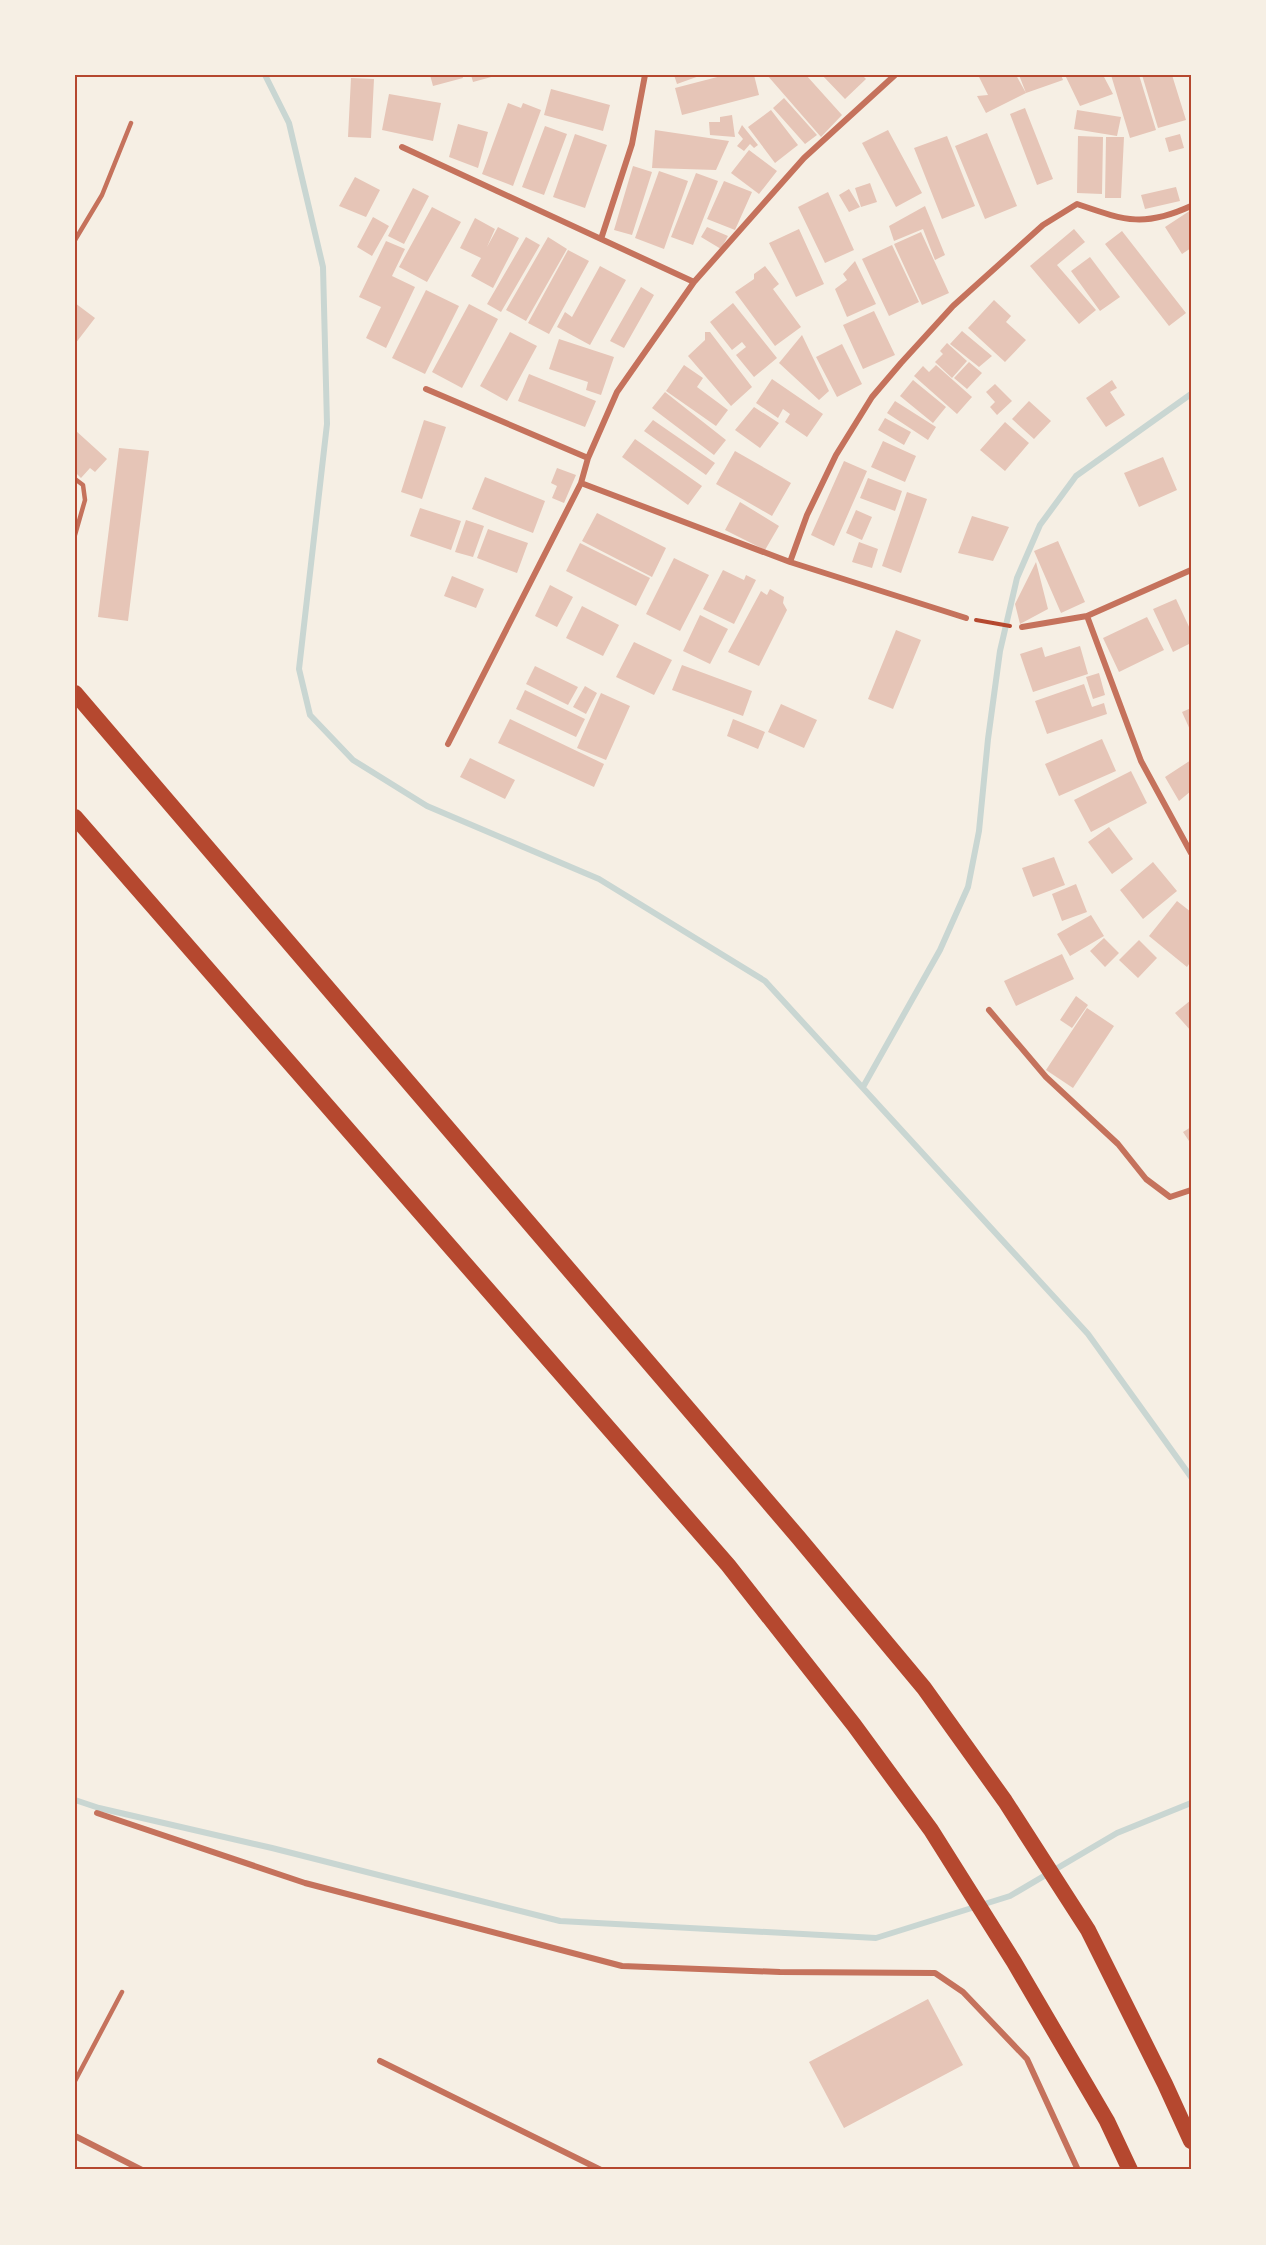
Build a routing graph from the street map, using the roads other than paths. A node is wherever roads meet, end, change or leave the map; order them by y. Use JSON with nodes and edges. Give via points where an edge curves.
{"nodes":[{"id":1,"x":645,"y":75,"type":"edge"},
{"id":2,"x":895,"y":75,"type":"edge"},
{"id":3,"x":131,"y":123,"type":"dead end"},
{"id":4,"x":402,"y":147,"type":"dead end"},
{"id":5,"x":1191,"y":206,"type":"edge"},
{"id":6,"x":601,"y":239,"type":"junction"},
{"id":7,"x":75,"y":240,"type":"edge"},
{"id":8,"x":694,"y":282,"type":"junction"},
{"id":9,"x":426,"y":389,"type":"dead end"},
{"id":10,"x":588,"y":458,"type":"junction"},
{"id":11,"x":75,"y":479,"type":"edge"},
{"id":12,"x":581,"y":483,"type":"junction"},
{"id":13,"x":75,"y":535,"type":"edge"},
{"id":14,"x":790,"y":562,"type":"junction"},
{"id":15,"x":1191,"y":570,"type":"edge"},
{"id":16,"x":1087,"y":616,"type":"junction"},
{"id":17,"x":969,"y":618,"type":"road end"},
{"id":18,"x":1022,"y":627,"type":"dead end"},
{"id":19,"x":75,"y":693,"type":"edge"},
{"id":20,"x":448,"y":744,"type":"dead end"},
{"id":21,"x":75,"y":817,"type":"edge"},
{"id":22,"x":1191,"y":853,"type":"edge"},
{"id":23,"x":989,"y":1010,"type":"dead end"},
{"id":24,"x":1191,"y":1190,"type":"edge"},
{"id":25,"x":97,"y":1813,"type":"dead end"},
{"id":26,"x":122,"y":1992,"type":"dead end"},
{"id":27,"x":380,"y":2061,"type":"dead end"},
{"id":28,"x":75,"y":2081,"type":"edge"},
{"id":29,"x":75,"y":2136,"type":"edge"},
{"id":30,"x":1191,"y":2141,"type":"edge"},
{"id":31,"x":142,"y":2170,"type":"edge"},
{"id":32,"x":601,"y":2170,"type":"edge"},
{"id":33,"x":1078,"y":2170,"type":"edge"},
{"id":34,"x":1130,"y":2170,"type":"edge"}],
"edges":[{"from":1,"to":6,"type":"street","via":[[632,144]]},
{"from":2,"to":8,"type":"street","via":[[804,158]]},
{"from":3,"to":7,"type":"lane","via":[[102,195]]},
{"from":4,"to":6,"type":"street"},
{"from":5,"to":14,"type":"street","via":[[1169,216],[1140,221],[1077,204],[1034,233],[953,306],[872,397],[836,455]]},
{"from":6,"to":8,"type":"street"},
{"from":8,"to":10,"type":"street","via":[[617,392]]},
{"from":9,"to":10,"type":"street"},
{"from":10,"to":12,"type":"street"},
{"from":11,"to":13,"type":"lane","via":[[83,485],[85,500]]},
{"from":12,"to":14,"type":"street"},
{"from":12,"to":20,"type":"street"},
{"from":14,"to":17,"type":"street"},
{"from":15,"to":16,"type":"street"},
{"from":16,"to":18,"type":"street"},
{"from":16,"to":22,"type":"street","via":[[1141,761]]},
{"from":19,"to":30,"type":"highway","via":[[924,1689],[1005,1801],[1088,1930]]},
{"from":21,"to":34,"type":"highway","via":[[728,1565],[854,1725],[931,1830],[1014,1962],[1107,2121]]},
{"from":23,"to":24,"type":"street","via":[[1046,1077],[1118,1143],[1146,1179],[1170,1197]]},
{"from":25,"to":33,"type":"street","via":[[305,1883],[622,1966],[935,1973],[963,1992],[1027,2060]]},
{"from":26,"to":28,"type":"lane"},
{"from":27,"to":32,"type":"street"},
{"from":29,"to":31,"type":"street"}]}
